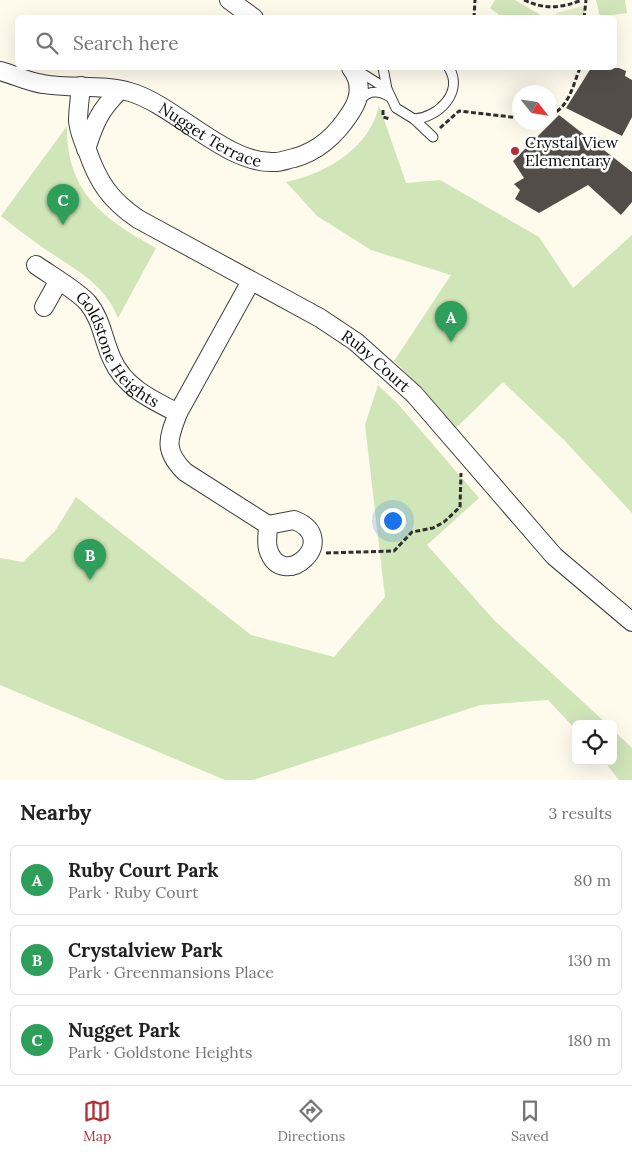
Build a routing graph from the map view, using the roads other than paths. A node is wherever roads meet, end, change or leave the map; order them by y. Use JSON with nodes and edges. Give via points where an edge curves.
{"nodes":[{"id":1,"x":229,"y":0,"type":"edge"},
{"id":2,"x":250,"y":15,"type":"edge"},
{"id":3,"x":3,"y":69,"type":"edge"},
{"id":4,"x":353,"y":70,"type":"edge"},
{"id":5,"x":355,"y":70,"type":"edge"},
{"id":6,"x":383,"y":70,"type":"edge"},
{"id":7,"x":450,"y":70,"type":"edge"},
{"id":8,"x":81,"y":86,"type":"junction"},
{"id":9,"x":120,"y":90,"type":"junction"},
{"id":10,"x":388,"y":93,"type":"junction"},
{"id":11,"x":357,"y":103,"type":"junction"},
{"id":12,"x":414,"y":119,"type":"junction"},
{"id":13,"x":432,"y":137,"type":"dead end"},
{"id":14,"x":86,"y":149,"type":"junction"},
{"id":15,"x":36,"y":265,"type":"dead end"},
{"id":16,"x":251,"y":281,"type":"junction"},
{"id":17,"x":58,"y":282,"type":"junction"},
{"id":18,"x":44,"y":307,"type":"dead end"},
{"id":19,"x":178,"y":413,"type":"junction"},
{"id":20,"x":268,"y":525,"type":"dead end"},
{"id":21,"x":632,"y":622,"type":"edge"}],
"edges":[{"from":1,"to":2,"type":"street"},
{"from":3,"to":8,"type":"street","name":"Nugget Terrace","via":[[21,79]]},
{"from":4,"to":11,"type":"street","via":[[358,77]]},
{"from":5,"to":10,"type":"lane"},
{"from":6,"to":10,"type":"lane"},
{"from":7,"to":12,"type":"lane","via":[[454,79],[450,96],[431,116]]},
{"from":8,"to":9,"type":"street","name":"Nugget Terrace"},
{"from":8,"to":14,"type":"street","name":"Ruby Court","via":[[78,122]]},
{"from":9,"to":11,"type":"street","name":"Nugget Terrace","via":[[152,103],[232,150],[250,158],[275,162],[301,156],[324,145],[341,128]]},
{"from":9,"to":14,"type":"street","via":[[103,107]]},
{"from":10,"to":11,"type":"lane","via":[[373,92]]},
{"from":10,"to":12,"type":"lane","via":[[396,108]]},
{"from":12,"to":13,"type":"lane"},
{"from":14,"to":16,"type":"street","name":"Ruby Court","via":[[102,186],[119,206]]},
{"from":15,"to":17,"type":"street","name":"Goldstone Heights"},
{"from":16,"to":19,"type":"street"},
{"from":16,"to":21,"type":"street","name":"Ruby Court","via":[[320,318],[382,364],[414,394],[554,556]]},
{"from":17,"to":18,"type":"street","name":"Goldstone Heights"},
{"from":17,"to":19,"type":"street","name":"Goldstone Heights","via":[[87,302],[100,321],[112,359],[122,376],[138,392]]},
{"from":19,"to":20,"type":"street","via":[[169,436],[169,451],[176,463]]}]}
